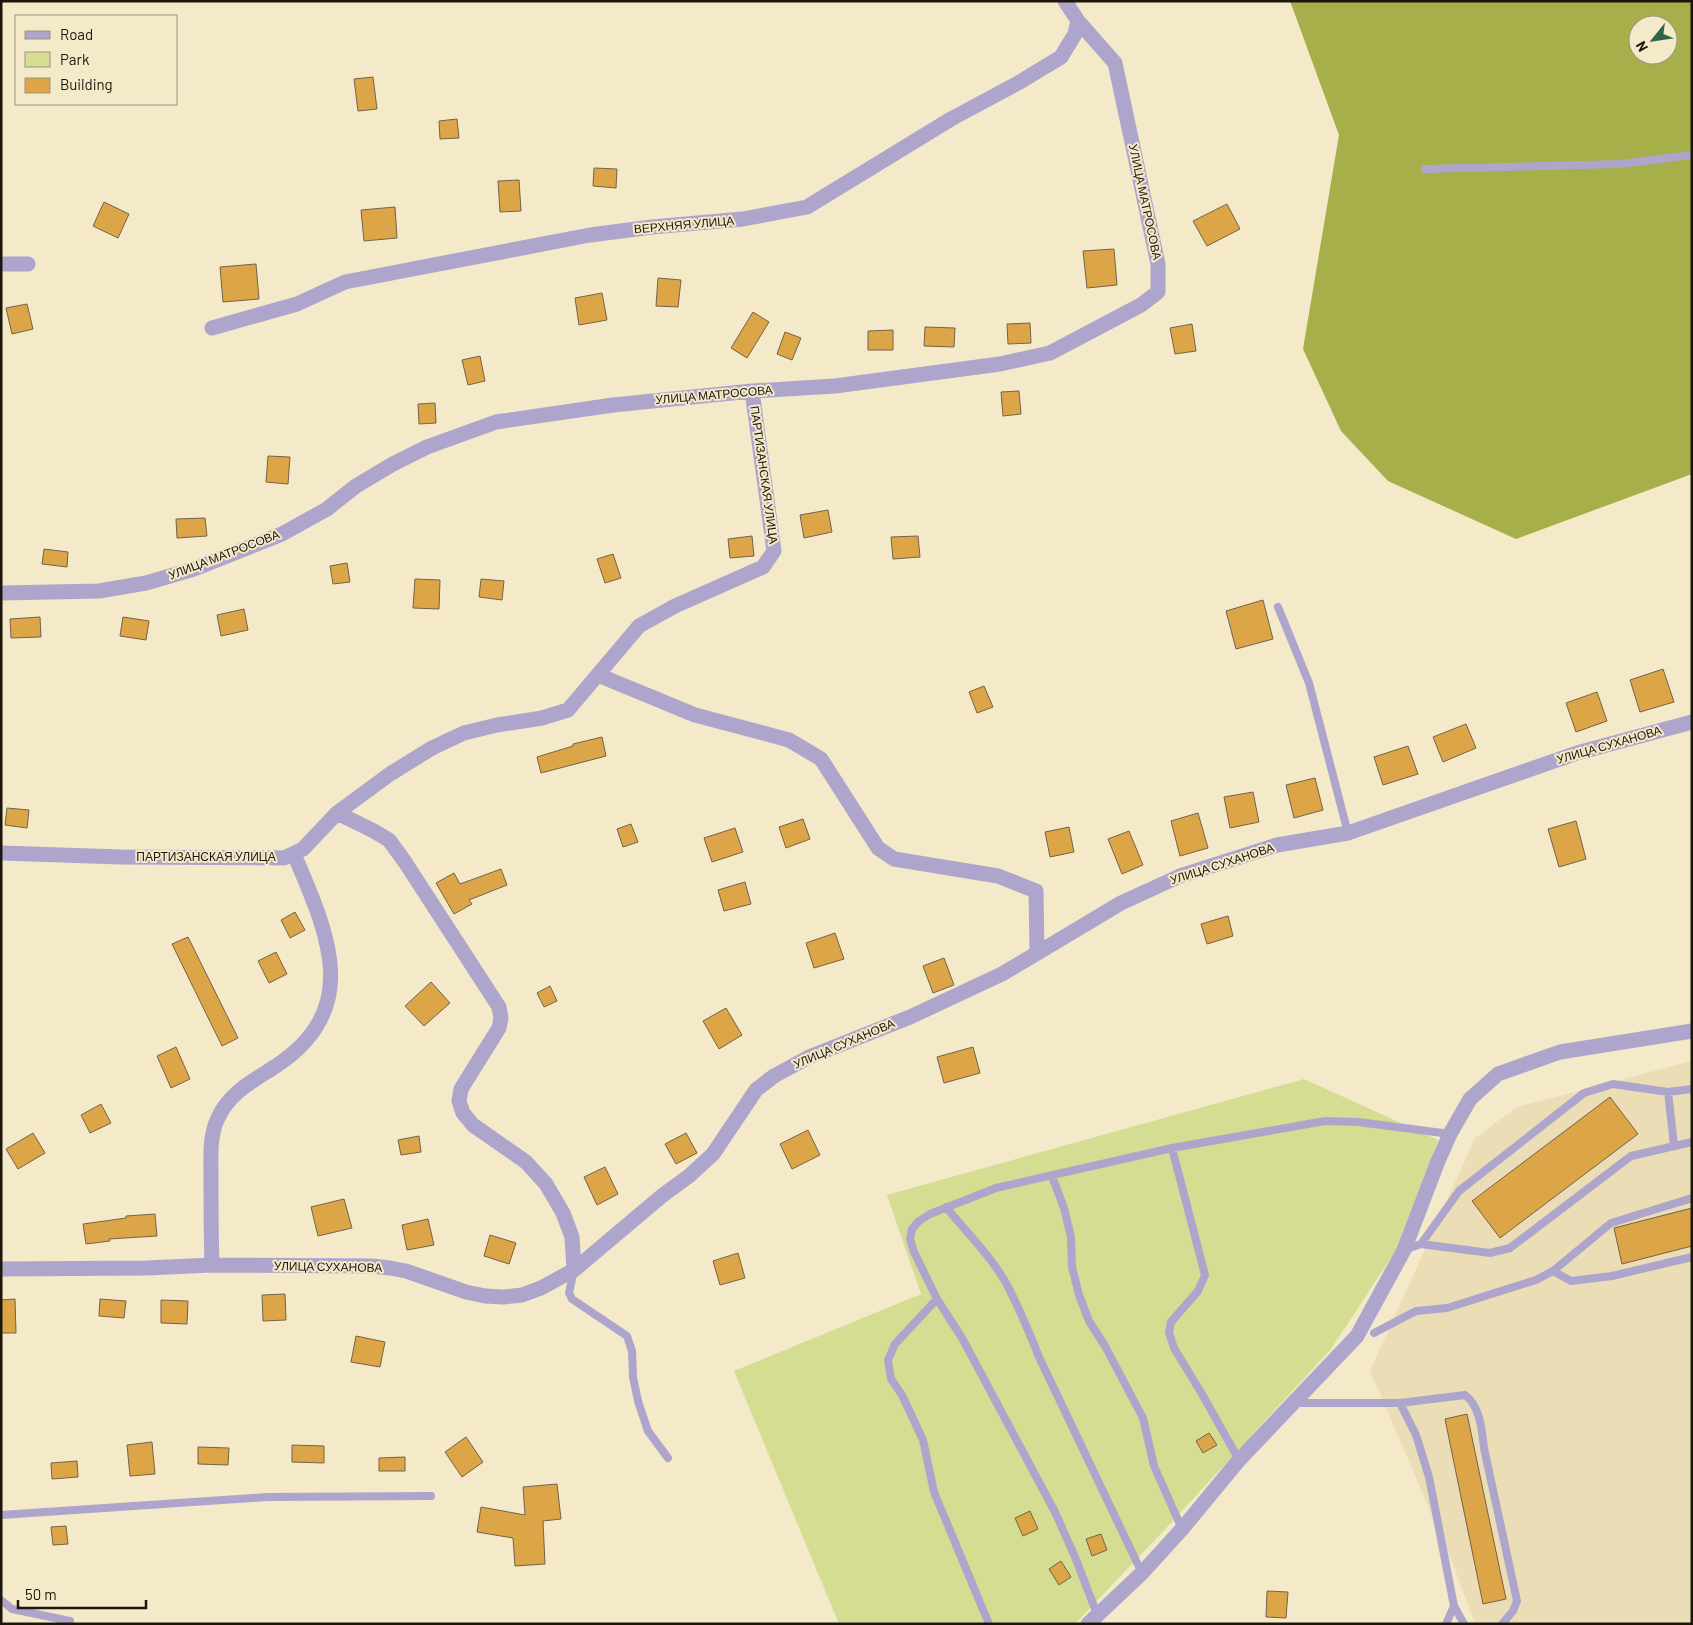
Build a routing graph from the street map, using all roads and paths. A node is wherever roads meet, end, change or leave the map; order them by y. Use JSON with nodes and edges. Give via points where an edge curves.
{"nodes":[{"id":1,"x":1064,"y":1,"type":"edge"},
{"id":2,"x":1078,"y":20,"type":"junction"},
{"id":3,"x":1692,"y":155,"type":"edge"},
{"id":4,"x":1425,"y":169,"type":"dead end"},
{"id":5,"x":1,"y":264,"type":"edge"},
{"id":6,"x":28,"y":264,"type":"dead end"},
{"id":7,"x":212,"y":328,"type":"dead end"},
{"id":8,"x":752,"y":391,"type":"junction"},
{"id":9,"x":1,"y":593,"type":"edge"},
{"id":10,"x":1278,"y":607,"type":"dead end"},
{"id":11,"x":598,"y":675,"type":"junction"},
{"id":12,"x":1692,"y":722,"type":"edge"},
{"id":13,"x":336,"y":814,"type":"junction"},
{"id":14,"x":1348,"y":833,"type":"junction"},
{"id":15,"x":1,"y":852,"type":"edge"},
{"id":16,"x":294,"y":854,"type":"junction"},
{"id":17,"x":1037,"y":952,"type":"junction"},
{"id":18,"x":1692,"y":1032,"type":"edge"},
{"id":19,"x":1692,"y":1089,"type":"edge"},
{"id":20,"x":1668,"y":1092,"type":"junction"},
{"id":21,"x":1450,"y":1134,"type":"junction"},
{"id":22,"x":1692,"y":1142,"type":"edge"},
{"id":23,"x":1674,"y":1145,"type":"junction"},
{"id":24,"x":1172,"y":1148,"type":"junction"},
{"id":25,"x":1052,"y":1176,"type":"junction"},
{"id":26,"x":1692,"y":1198,"type":"edge"},
{"id":27,"x":946,"y":1207,"type":"junction"},
{"id":28,"x":1421,"y":1244,"type":"junction"},
{"id":29,"x":1404,"y":1250,"type":"junction"},
{"id":30,"x":1692,"y":1257,"type":"edge"},
{"id":31,"x":212,"y":1265,"type":"junction"},
{"id":32,"x":1,"y":1269,"type":"edge"},
{"id":33,"x":574,"y":1270,"type":"junction"},
{"id":34,"x":1553,"y":1271,"type":"junction"},
{"id":35,"x":937,"y":1298,"type":"junction"},
{"id":36,"x":1374,"y":1333,"type":"dead end"},
{"id":37,"x":1292,"y":1403,"type":"junction"},
{"id":38,"x":1400,"y":1403,"type":"junction"},
{"id":39,"x":668,"y":1458,"type":"dead end"},
{"id":40,"x":1239,"y":1460,"type":"junction"},
{"id":41,"x":431,"y":1496,"type":"dead end"},
{"id":42,"x":1,"y":1515,"type":"edge"},
{"id":43,"x":1182,"y":1529,"type":"junction"},
{"id":44,"x":1142,"y":1573,"type":"junction"},
{"id":45,"x":1,"y":1600,"type":"edge"},
{"id":46,"x":1454,"y":1606,"type":"junction"},
{"id":47,"x":1092,"y":1619,"type":"edge"},
{"id":48,"x":70,"y":1620,"type":"dead end"},
{"id":49,"x":989,"y":1624,"type":"edge"},
{"id":50,"x":1446,"y":1624,"type":"edge"},
{"id":51,"x":1464,"y":1624,"type":"edge"},
{"id":52,"x":1502,"y":1624,"type":"edge"}],
"edges":[{"from":1,"to":2,"type":"street"},
{"from":2,"to":7,"type":"street","name":"ВЕРХНЯЯ УЛИЦА","via":[[1075,34],[1061,57],[950,119],[807,207],[743,219],[590,235],[345,282],[297,304]]},
{"from":2,"to":8,"type":"street","name":"УЛИЦА МАТРОСОВА","via":[[1115,63],[1158,264],[1158,292],[1141,305],[1050,353],[1000,364],[835,386]]},
{"from":3,"to":4,"type":"lane","via":[[1620,164]]},
{"from":5,"to":6,"type":"street"},
{"from":8,"to":9,"type":"street","name":"УЛИЦА МАТРОСОВА","via":[[613,405],[496,422],[427,447],[356,486],[327,508],[282,534],[194,569],[146,583],[99,591]]},
{"from":8,"to":11,"type":"street","name":"ПАРТИЗАНСКАЯ УЛИЦА","via":[[774,551],[763,567],[639,626]]},
{"from":10,"to":14,"type":"lane","via":[[1309,683]]},
{"from":11,"to":13,"type":"street","name":"ПАРТИЗАНСКАЯ УЛИЦА","via":[[568,710],[464,733],[390,774]]},
{"from":11,"to":17,"type":"street","via":[[695,715],[789,740],[821,759],[878,848],[894,860],[998,876],[1036,891]]},
{"from":12,"to":14,"type":"street","name":"УЛИЦА СУХАНОВА","via":[[1577,753]]},
{"from":13,"to":16,"type":"street","name":"ПАРТИЗАНСКАЯ УЛИЦА"},
{"from":13,"to":33,"type":"street","via":[[389,840],[499,1007],[499,1028],[461,1089],[462,1113],[473,1125],[526,1162],[546,1184],[563,1213],[572,1238]]},
{"from":14,"to":17,"type":"street","name":"УЛИЦА СУХАНОВА","via":[[1277,845],[1180,876],[1121,903]]},
{"from":15,"to":16,"type":"street","name":"ПАРТИЗАНСКАЯ УЛИЦА","via":[[121,857],[284,858]]},
{"from":16,"to":31,"type":"street","via":[[327,940],[330,994],[312,1034],[294,1052],[238,1090],[218,1118],[211,1152]]},
{"from":17,"to":33,"type":"street","name":"УЛИЦА СУХАНОВА","via":[[1002,974],[910,1017],[809,1057],[774,1076],[756,1090],[713,1154]]},
{"from":18,"to":21,"type":"street","via":[[1560,1052],[1498,1074],[1470,1099]]},
{"from":19,"to":20,"type":"lane"},
{"from":20,"to":23,"type":"lane"},
{"from":20,"to":28,"type":"lane","via":[[1613,1084],[1584,1093],[1459,1191]]},
{"from":21,"to":24,"type":"lane","via":[[1325,1121]]},
{"from":21,"to":29,"type":"street"},
{"from":22,"to":23,"type":"lane"},
{"from":23,"to":28,"type":"lane","via":[[1631,1156],[1510,1248],[1490,1253]]},
{"from":24,"to":25,"type":"lane"},
{"from":24,"to":40,"type":"lane","via":[[1205,1274],[1198,1291],[1171,1322],[1170,1333],[1174,1348]]},
{"from":25,"to":27,"type":"lane","via":[[996,1188]]},
{"from":25,"to":43,"type":"lane","via":[[1071,1238],[1072,1267],[1079,1295],[1143,1418],[1154,1466]]},
{"from":26,"to":34,"type":"lane","via":[[1611,1223]]},
{"from":27,"to":35,"type":"lane","via":[[919,1221],[912,1229],[910,1239]]},
{"from":27,"to":44,"type":"lane","via":[[1006,1283]]},
{"from":28,"to":29,"type":"lane"},
{"from":29,"to":37,"type":"street","via":[[1357,1336]]},
{"from":30,"to":34,"type":"lane","via":[[1612,1276],[1571,1281]]},
{"from":31,"to":32,"type":"street","name":"УЛИЦА СУХАНОВА"},
{"from":31,"to":33,"type":"street","name":"УЛИЦА СУХАНОВА","via":[[390,1268],[466,1292],[503,1298],[541,1288]]},
{"from":33,"to":39,"type":"lane","via":[[572,1299],[627,1336],[638,1401],[648,1431]]},
{"from":34,"to":36,"type":"lane","via":[[1536,1280],[1455,1305],[1416,1311]]},
{"from":35,"to":47,"type":"lane","via":[[962,1338],[1055,1512],[1075,1557]]},
{"from":35,"to":49,"type":"lane","via":[[895,1344],[888,1360],[892,1380],[923,1440],[934,1492]]},
{"from":37,"to":38,"type":"lane"},
{"from":37,"to":40,"type":"street"},
{"from":38,"to":46,"type":"lane","via":[[1416,1435],[1429,1476]]},
{"from":38,"to":52,"type":"lane","via":[[1465,1395],[1474,1406],[1517,1601],[1514,1611]]},
{"from":40,"to":43,"type":"street"},
{"from":41,"to":42,"type":"lane","via":[[268,1497]]},
{"from":43,"to":44,"type":"street"},
{"from":44,"to":47,"type":"street"},
{"from":45,"to":48,"type":"lane","via":[[12,1609]]},
{"from":46,"to":50,"type":"lane"},
{"from":46,"to":51,"type":"lane"}]}
